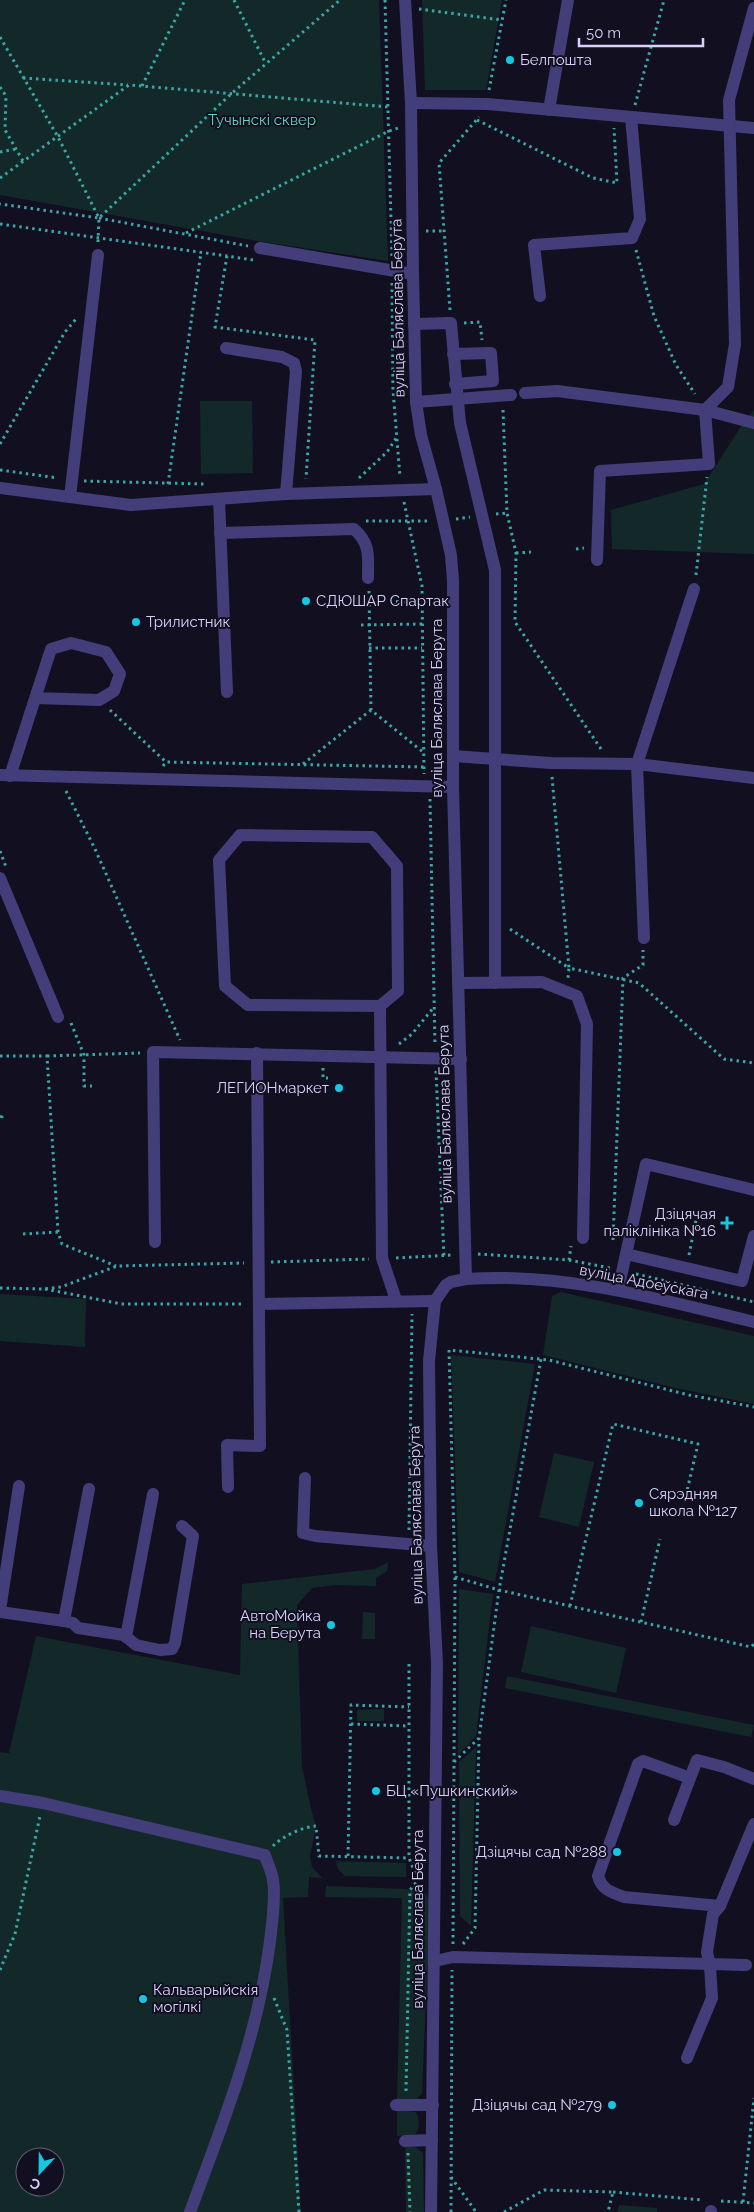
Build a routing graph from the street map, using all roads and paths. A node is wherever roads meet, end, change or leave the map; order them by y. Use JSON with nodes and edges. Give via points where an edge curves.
{"nodes":[{"id":1,"x":186,"y":0,"type":"edge"},
{"id":2,"x":234,"y":0,"type":"edge"},
{"id":3,"x":340,"y":0,"type":"edge"},
{"id":4,"x":385,"y":0,"type":"edge"},
{"id":5,"x":506,"y":0,"type":"edge"},
{"id":6,"x":568,"y":0,"type":"edge"},
{"id":7,"x":664,"y":0,"type":"edge"},
{"id":8,"x":409,"y":4,"type":"edge"},
{"id":9,"x":754,"y":8,"type":"edge"},
{"id":10,"x":502,"y":20,"type":"junction"},
{"id":11,"x":0,"y":37,"type":"edge"},
{"id":12,"x":266,"y":64,"type":"junction"},
{"id":13,"x":23,"y":78,"type":"junction"},
{"id":14,"x":129,"y":85,"type":"junction"},
{"id":15,"x":142,"y":86,"type":"junction"},
{"id":16,"x":0,"y":87,"type":"edge"},
{"id":17,"x":231,"y":94,"type":"junction"},
{"id":18,"x":411,"y":103,"type":"junction"},
{"id":19,"x":487,"y":104,"type":"junction"},
{"id":20,"x":389,"y":107,"type":"junction"},
{"id":21,"x":549,"y":110,"type":"junction"},
{"id":22,"x":614,"y":115,"type":"junction"},
{"id":23,"x":631,"y":117,"type":"junction"},
{"id":24,"x":477,"y":120,"type":"junction"},
{"id":25,"x":412,"y":124,"type":"junction"},
{"id":26,"x":730,"y":124,"type":"junction"},
{"id":27,"x":754,"y":128,"type":"edge"},
{"id":28,"x":389,"y":131,"type":"junction"},
{"id":29,"x":58,"y":137,"type":"junction"},
{"id":30,"x":16,"y":149,"type":"junction"},
{"id":31,"x":0,"y":152,"type":"edge"},
{"id":32,"x":23,"y":161,"type":"junction"},
{"id":33,"x":0,"y":178,"type":"edge"},
{"id":34,"x":0,"y":204,"type":"edge"},
{"id":35,"x":99,"y":218,"type":"junction"},
{"id":36,"x":0,"y":224,"type":"edge"},
{"id":37,"x":443,"y":231,"type":"junction"},
{"id":38,"x":425,"y":232,"type":"dead end"},
{"id":39,"x":186,"y":234,"type":"junction"},
{"id":40,"x":98,"y":237,"type":"junction"},
{"id":41,"x":632,"y":238,"type":"junction"},
{"id":42,"x":260,"y":248,"type":"joint"},
{"id":43,"x":201,"y":252,"type":"junction"},
{"id":44,"x":98,"y":255,"type":"dead end"},
{"id":45,"x":227,"y":256,"type":"dead end"},
{"id":46,"x":392,"y":270,"type":"junction"},
{"id":47,"x":412,"y":274,"type":"junction"},
{"id":48,"x":540,"y":296,"type":"dead end"},
{"id":49,"x":91,"y":311,"type":"junction"},
{"id":50,"x":451,"y":323,"type":"junction"},
{"id":51,"x":414,"y":324,"type":"junction"},
{"id":52,"x":226,"y":348,"type":"dead end"},
{"id":53,"x":454,"y":354,"type":"junction"},
{"id":54,"x":455,"y":384,"type":"junction"},
{"id":55,"x":525,"y":394,"type":"dead end"},
{"id":56,"x":506,"y":395,"type":"joint"},
{"id":57,"x":456,"y":400,"type":"junction"},
{"id":58,"x":416,"y":402,"type":"junction"},
{"id":59,"x":704,"y":410,"type":"junction"},
{"id":60,"x":754,"y":423,"type":"edge"},
{"id":61,"x":397,"y":436,"type":"junction"},
{"id":62,"x":0,"y":444,"type":"edge"},
{"id":63,"x":709,"y":464,"type":"junction"},
{"id":64,"x":0,"y":470,"type":"edge"},
{"id":65,"x":72,"y":480,"type":"junction"},
{"id":66,"x":355,"y":482,"type":"dead end"},
{"id":67,"x":168,"y":484,"type":"junction"},
{"id":68,"x":208,"y":484,"type":"dead end"},
{"id":69,"x":0,"y":488,"type":"edge"},
{"id":70,"x":436,"y":489,"type":"junction"},
{"id":71,"x":401,"y":491,"type":"junction"},
{"id":72,"x":286,"y":494,"type":"junction"},
{"id":73,"x":70,"y":497,"type":"junction"},
{"id":74,"x":218,"y":499,"type":"junction"},
{"id":75,"x":220,"y":533,"type":"junction"},
{"id":76,"x":532,"y":552,"type":"dead end"},
{"id":77,"x":516,"y":553,"type":"junction"},
{"id":78,"x":597,"y":560,"type":"dead end"},
{"id":79,"x":368,"y":578,"type":"joint"},
{"id":80,"x":694,"y":590,"type":"joint"},
{"id":81,"x":370,"y":601,"type":"junction"},
{"id":82,"x":422,"y":602,"type":"junction"},
{"id":83,"x":422,"y":624,"type":"junction"},
{"id":84,"x":370,"y":625,"type":"junction"},
{"id":85,"x":362,"y":626,"type":"dead end"},
{"id":86,"x":369,"y":648,"type":"junction"},
{"id":87,"x":422,"y":648,"type":"junction"},
{"id":88,"x":227,"y":692,"type":"dead end"},
{"id":89,"x":35,"y":698,"type":"junction"},
{"id":90,"x":99,"y":700,"type":"junction"},
{"id":91,"x":371,"y":710,"type":"junction"},
{"id":92,"x":424,"y":752,"type":"junction"},
{"id":93,"x":454,"y":756,"type":"junction"},
{"id":94,"x":494,"y":758,"type":"junction"},
{"id":95,"x":166,"y":762,"type":"junction"},
{"id":96,"x":551,"y":763,"type":"junction"},
{"id":97,"x":610,"y":763,"type":"junction"},
{"id":98,"x":302,"y":764,"type":"junction"},
{"id":99,"x":637,"y":764,"type":"junction"},
{"id":100,"x":424,"y":766,"type":"junction"},
{"id":101,"x":5,"y":775,"type":"edge"},
{"id":102,"x":60,"y":777,"type":"junction"},
{"id":103,"x":754,"y":778,"type":"edge"},
{"id":104,"x":152,"y":779,"type":"junction"},
{"id":105,"x":424,"y":786,"type":"junction"},
{"id":106,"x":453,"y":787,"type":"junction"},
{"id":107,"x":0,"y":878,"type":"edge"},
{"id":108,"x":495,"y":919,"type":"junction"},
{"id":109,"x":644,"y":938,"type":"joint"},
{"id":110,"x":569,"y":968,"type":"junction"},
{"id":111,"x":623,"y":978,"type":"junction"},
{"id":112,"x":458,"y":983,"type":"junction"},
{"id":113,"x":495,"y":983,"type":"junction"},
{"id":114,"x":567,"y":992,"type":"junction"},
{"id":115,"x":380,"y":1006,"type":"junction"},
{"id":116,"x":435,"y":1007,"type":"junction"},
{"id":117,"x":58,"y":1017,"type":"dead end"},
{"id":118,"x":153,"y":1052,"type":"junction"},
{"id":119,"x":186,"y":1052,"type":"junction"},
{"id":120,"x":257,"y":1053,"type":"junction"},
{"id":121,"x":0,"y":1056,"type":"edge"},
{"id":122,"x":47,"y":1056,"type":"junction"},
{"id":123,"x":380,"y":1057,"type":"junction"},
{"id":124,"x":435,"y":1057,"type":"junction"},
{"id":125,"x":460,"y":1059,"type":"junction"},
{"id":126,"x":754,"y":1063,"type":"edge"},
{"id":127,"x":754,"y":1190,"type":"edge"},
{"id":128,"x":58,"y":1232,"type":"junction"},
{"id":129,"x":23,"y":1234,"type":"dead end"},
{"id":130,"x":754,"y":1236,"type":"edge"},
{"id":131,"x":583,"y":1238,"type":"joint"},
{"id":132,"x":155,"y":1242,"type":"dead end"},
{"id":133,"x":613,"y":1249,"type":"dead end"},
{"id":134,"x":478,"y":1254,"type":"dead end"},
{"id":135,"x":626,"y":1254,"type":"junction"},
{"id":136,"x":382,"y":1258,"type":"junction"},
{"id":137,"x":612,"y":1259,"type":"dead end"},
{"id":138,"x":569,"y":1260,"type":"junction"},
{"id":139,"x":259,"y":1263,"type":"junction"},
{"id":140,"x":116,"y":1266,"type":"junction"},
{"id":141,"x":617,"y":1269,"type":"junction"},
{"id":142,"x":466,"y":1279,"type":"junction"},
{"id":143,"x":0,"y":1288,"type":"edge"},
{"id":144,"x":42,"y":1289,"type":"junction"},
{"id":145,"x":618,"y":1290,"type":"junction"},
{"id":146,"x":396,"y":1300,"type":"junction"},
{"id":147,"x":412,"y":1301,"type":"junction"},
{"id":148,"x":435,"y":1301,"type":"junction"},
{"id":149,"x":754,"y":1302,"type":"edge"},
{"id":150,"x":259,"y":1304,"type":"junction"},
{"id":151,"x":754,"y":1322,"type":"edge"},
{"id":152,"x":541,"y":1359,"type":"junction"},
{"id":153,"x":754,"y":1407,"type":"edge"},
{"id":154,"x":305,"y":1478,"type":"dead end"},
{"id":155,"x":19,"y":1486,"type":"dead end"},
{"id":156,"x":228,"y":1487,"type":"dead end"},
{"id":157,"x":89,"y":1488,"type":"dead end"},
{"id":158,"x":153,"y":1494,"type":"dead end"},
{"id":159,"x":682,"y":1512,"type":"dead end"},
{"id":160,"x":182,"y":1526,"type":"dead end"},
{"id":161,"x":660,"y":1539,"type":"dead end"},
{"id":162,"x":409,"y":1543,"type":"junction"},
{"id":163,"x":431,"y":1546,"type":"junction"},
{"id":164,"x":455,"y":1577,"type":"junction"},
{"id":165,"x":499,"y":1590,"type":"junction"},
{"id":166,"x":570,"y":1606,"type":"junction"},
{"id":167,"x":0,"y":1611,"type":"edge"},
{"id":168,"x":64,"y":1621,"type":"junction"},
{"id":169,"x":641,"y":1622,"type":"junction"},
{"id":170,"x":126,"y":1637,"type":"junction"},
{"id":171,"x":754,"y":1644,"type":"edge"},
{"id":172,"x":409,"y":1662,"type":"dead end"},
{"id":173,"x":409,"y":1707,"type":"junction"},
{"id":174,"x":351,"y":1724,"type":"junction"},
{"id":175,"x":409,"y":1726,"type":"junction"},
{"id":176,"x":479,"y":1738,"type":"junction"},
{"id":177,"x":453,"y":1763,"type":"junction"},
{"id":178,"x":690,"y":1778,"type":"junction"},
{"id":179,"x":754,"y":1779,"type":"edge"},
{"id":180,"x":0,"y":1796,"type":"edge"},
{"id":181,"x":43,"y":1803,"type":"junction"},
{"id":182,"x":674,"y":1820,"type":"dead end"},
{"id":183,"x":754,"y":1824,"type":"edge"},
{"id":184,"x":277,"y":1842,"type":"dead end"},
{"id":185,"x":348,"y":1856,"type":"junction"},
{"id":186,"x":410,"y":1858,"type":"junction"},
{"id":187,"x":720,"y":1906,"type":"junction"},
{"id":188,"x":453,"y":1957,"type":"junction"},
{"id":189,"x":435,"y":1961,"type":"junction"},
{"id":190,"x":746,"y":1965,"type":"dead end"},
{"id":191,"x":710,"y":1966,"type":"junction"},
{"id":192,"x":0,"y":1970,"type":"edge"},
{"id":193,"x":266,"y":1976,"type":"junction"},
{"id":194,"x":687,"y":2058,"type":"dead end"},
{"id":195,"x":754,"y":2098,"type":"edge"},
{"id":196,"x":401,"y":2105,"type":"joint"},
{"id":197,"x":433,"y":2105,"type":"junction"},
{"id":198,"x":432,"y":2140,"type":"junction"},
{"id":199,"x":406,"y":2141,"type":"joint"},
{"id":200,"x":451,"y":2176,"type":"junction"},
{"id":201,"x":613,"y":2192,"type":"junction"},
{"id":202,"x":720,"y":2201,"type":"dead end"},
{"id":203,"x":743,"y":2202,"type":"junction"},
{"id":204,"x":754,"y":2203,"type":"edge"},
{"id":205,"x":712,"y":2208,"type":"edge"},
{"id":206,"x":190,"y":2212,"type":"edge"},
{"id":207,"x":299,"y":2212,"type":"edge"},
{"id":208,"x":410,"y":2212,"type":"edge"},
{"id":209,"x":431,"y":2212,"type":"edge"},
{"id":210,"x":451,"y":2212,"type":"edge"},
{"id":211,"x":476,"y":2212,"type":"edge"},
{"id":212,"x":504,"y":2212,"type":"edge"},
{"id":213,"x":608,"y":2212,"type":"edge"}],
"edges":[{"from":1,"to":15,"type":"path"},
{"from":2,"to":12,"type":"path"},
{"from":3,"to":12,"type":"path"},
{"from":4,"to":20,"type":"path"},
{"from":5,"to":10,"type":"path"},
{"from":6,"to":21,"type":"street"},
{"from":7,"to":23,"type":"path"},
{"from":8,"to":10,"type":"path"},
{"from":8,"to":18,"type":"street","name":"вуліца Баляслава Берута"},
{"from":9,"to":26,"type":"street","via":[[729,100]]},
{"from":10,"to":19,"type":"path"},
{"from":11,"to":13,"type":"path"},
{"from":12,"to":17,"type":"path"},
{"from":13,"to":14,"type":"path"},
{"from":13,"to":29,"type":"path"},
{"from":14,"to":15,"type":"path"},
{"from":14,"to":29,"type":"path"},
{"from":15,"to":17,"type":"path"},
{"from":16,"to":30,"type":"path","via":[[6,96],[5,130]]},
{"from":17,"to":20,"type":"path"},
{"from":17,"to":35,"type":"path"},
{"from":18,"to":19,"type":"street"},
{"from":18,"to":25,"type":"street","name":"вуліца Баляслава Берута"},
{"from":19,"to":21,"type":"street"},
{"from":19,"to":24,"type":"path"},
{"from":20,"to":28,"type":"path"},
{"from":21,"to":22,"type":"street"},
{"from":22,"to":23,"type":"street"},
{"from":22,"to":24,"type":"path","via":[[617,183],[593,178]]},
{"from":23,"to":26,"type":"street"},
{"from":23,"to":41,"type":"street","via":[[640,219]]},
{"from":24,"to":37,"type":"path","via":[[439,163]]},
{"from":25,"to":28,"type":"path"},
{"from":25,"to":47,"type":"street","name":"вуліца Баляслава Берута"},
{"from":26,"to":27,"type":"street"},
{"from":26,"to":59,"type":"street","via":[[735,344],[728,387]]},
{"from":28,"to":39,"type":"path"},
{"from":28,"to":46,"type":"path"},
{"from":29,"to":32,"type":"path"},
{"from":29,"to":35,"type":"path"},
{"from":30,"to":31,"type":"path"},
{"from":30,"to":32,"type":"path"},
{"from":32,"to":33,"type":"path"},
{"from":34,"to":35,"type":"path"},
{"from":35,"to":39,"type":"path"},
{"from":35,"to":40,"type":"path"},
{"from":36,"to":40,"type":"path"},
{"from":37,"to":38,"type":"path"},
{"from":37,"to":50,"type":"path"},
{"from":39,"to":42,"type":"path"},
{"from":40,"to":43,"type":"path"},
{"from":41,"to":48,"type":"street","via":[[534,245]]},
{"from":41,"to":59,"type":"path","via":[[654,316],[676,365]]},
{"from":42,"to":46,"type":"street"},
{"from":43,"to":45,"type":"path"},
{"from":43,"to":67,"type":"path"},
{"from":44,"to":49,"type":"street"},
{"from":46,"to":47,"type":"street"},
{"from":46,"to":61,"type":"path","via":[[393,390]]},
{"from":47,"to":51,"type":"street","name":"вуліца Баляслава Берута"},
{"from":49,"to":62,"type":"path","via":[[75,319],[65,332]]},
{"from":49,"to":65,"type":"street"},
{"from":50,"to":51,"type":"street"},
{"from":50,"to":53,"type":"street"},
{"from":51,"to":58,"type":"street","name":"вуліца Баляслава Берута"},
{"from":52,"to":72,"type":"street","via":[[282,357],[294,363]]},
{"from":53,"to":54,"type":"street"},
{"from":53,"to":54,"type":"street","via":[[491,353],[493,381]]},
{"from":54,"to":57,"type":"street"},
{"from":55,"to":59,"type":"street","via":[[557,391]]},
{"from":56,"to":57,"type":"street"},
{"from":56,"to":77,"type":"path","via":[[507,513]]},
{"from":57,"to":58,"type":"street"},
{"from":57,"to":94,"type":"street","via":[[495,570]]},
{"from":58,"to":70,"type":"street","name":"вуліца Баляслава Берута","via":[[421,435]]},
{"from":59,"to":60,"type":"street"},
{"from":59,"to":63,"type":"street"},
{"from":61,"to":66,"type":"path","via":[[387,452]]},
{"from":61,"to":71,"type":"path"},
{"from":63,"to":78,"type":"street","via":[[600,471]]},
{"from":63,"to":80,"type":"path"},
{"from":64,"to":65,"type":"path"},
{"from":65,"to":67,"type":"path"},
{"from":65,"to":73,"type":"street"},
{"from":67,"to":68,"type":"path"},
{"from":69,"to":73,"type":"street"},
{"from":70,"to":71,"type":"street"},
{"from":70,"to":93,"type":"street","name":"вуліца Баляслава Берута","via":[[451,555],[453,580]]},
{"from":71,"to":72,"type":"street"},
{"from":71,"to":82,"type":"path","via":[[422,586]]},
{"from":72,"to":74,"type":"street"},
{"from":73,"to":74,"type":"street","via":[[131,506]]},
{"from":74,"to":75,"type":"street"},
{"from":75,"to":79,"type":"street","via":[[354,529],[364,538]]},
{"from":75,"to":88,"type":"street"},
{"from":76,"to":77,"type":"path"},
{"from":77,"to":97,"type":"path","via":[[515,622]]},
{"from":79,"to":81,"type":"path"},
{"from":80,"to":99,"type":"street"},
{"from":81,"to":82,"type":"path"},
{"from":81,"to":84,"type":"path"},
{"from":82,"to":83,"type":"path"},
{"from":83,"to":84,"type":"path"},
{"from":83,"to":87,"type":"path"},
{"from":84,"to":85,"type":"path"},
{"from":84,"to":86,"type":"path"},
{"from":86,"to":87,"type":"path"},
{"from":86,"to":91,"type":"path"},
{"from":87,"to":92,"type":"path"},
{"from":89,"to":90,"type":"street"},
{"from":89,"to":90,"type":"street","via":[[51,649],[71,643],[106,652],[120,674],[114,691]]},
{"from":89,"to":101,"type":"street"},
{"from":90,"to":95,"type":"path"},
{"from":91,"to":92,"type":"path"},
{"from":91,"to":98,"type":"path"},
{"from":92,"to":100,"type":"path"},
{"from":93,"to":94,"type":"street"},
{"from":93,"to":106,"type":"street","name":"вуліца Баляслава Берута"},
{"from":94,"to":96,"type":"street"},
{"from":94,"to":108,"type":"street"},
{"from":95,"to":98,"type":"path"},
{"from":95,"to":104,"type":"path"},
{"from":96,"to":97,"type":"street"},
{"from":96,"to":110,"type":"path"},
{"from":97,"to":99,"type":"street"},
{"from":98,"to":100,"type":"path"},
{"from":99,"to":103,"type":"street"},
{"from":99,"to":109,"type":"street"},
{"from":100,"to":105,"type":"path"},
{"from":101,"to":102,"type":"street"},
{"from":102,"to":104,"type":"street"},
{"from":102,"to":119,"type":"path"},
{"from":104,"to":105,"type":"street"},
{"from":105,"to":106,"type":"street"},
{"from":105,"to":116,"type":"path","via":[[432,802]]},
{"from":106,"to":112,"type":"street","name":"вуліца Баляслава Берута"},
{"from":107,"to":117,"type":"street"},
{"from":108,"to":110,"type":"path"},
{"from":108,"to":113,"type":"street"},
{"from":109,"to":111,"type":"path","via":[[643,966]]},
{"from":110,"to":111,"type":"path"},
{"from":110,"to":114,"type":"path"},
{"from":111,"to":126,"type":"path","via":[[638,983],[724,1059]]},
{"from":111,"to":133,"type":"path"},
{"from":112,"to":113,"type":"street"},
{"from":112,"to":125,"type":"street","name":"вуліца Баляслава Берута"},
{"from":113,"to":114,"type":"street","via":[[542,982]]},
{"from":114,"to":131,"type":"street","via":[[577,996],[587,1024]]},
{"from":115,"to":115,"type":"street","via":[[398,991],[397,866],[372,837],[240,834],[219,860],[225,986],[248,1005]]},
{"from":115,"to":123,"type":"street"},
{"from":116,"to":123,"type":"path","via":[[412,1034]]},
{"from":116,"to":124,"type":"path"},
{"from":118,"to":119,"type":"street"},
{"from":118,"to":122,"type":"path"},
{"from":118,"to":132,"type":"street"},
{"from":119,"to":120,"type":"street"},
{"from":120,"to":123,"type":"street"},
{"from":120,"to":139,"type":"street"},
{"from":121,"to":122,"type":"path"},
{"from":122,"to":128,"type":"path"},
{"from":123,"to":124,"type":"street"},
{"from":123,"to":136,"type":"street"},
{"from":124,"to":125,"type":"street"},
{"from":124,"to":136,"type":"path","via":[[444,1257]]},
{"from":125,"to":142,"type":"street","name":"вуліца Баляслава Берута"},
{"from":127,"to":135,"type":"street","via":[[646,1164]]},
{"from":128,"to":129,"type":"path"},
{"from":128,"to":140,"type":"path","via":[[62,1244]]},
{"from":130,"to":135,"type":"street","via":[[742,1281]]},
{"from":131,"to":138,"type":"path","via":[[571,1240]]},
{"from":134,"to":138,"type":"path"},
{"from":135,"to":141,"type":"street"},
{"from":136,"to":139,"type":"path"},
{"from":136,"to":146,"type":"street"},
{"from":137,"to":141,"type":"path"},
{"from":138,"to":141,"type":"path"},
{"from":139,"to":140,"type":"path"},
{"from":139,"to":150,"type":"street"},
{"from":140,"to":144,"type":"path","via":[[78,1282]]},
{"from":141,"to":145,"type":"street"},
{"from":141,"to":149,"type":"path"},
{"from":142,"to":145,"type":"street","name":"вуліца Адоеўскага","via":[[488,1277],[550,1281]]},
{"from":142,"to":148,"type":"street","via":[[446,1285]]},
{"from":143,"to":144,"type":"path"},
{"from":144,"to":150,"type":"path","via":[[121,1304]]},
{"from":145,"to":151,"type":"street","name":"вуліца Адоеўскага"},
{"from":146,"to":147,"type":"street"},
{"from":146,"to":150,"type":"street"},
{"from":147,"to":148,"type":"street"},
{"from":147,"to":162,"type":"path"},
{"from":148,"to":163,"type":"street","name":"вуліца Баляслава Берута","via":[[429,1362]]},
{"from":150,"to":156,"type":"street","via":[[260,1446],[227,1445]]},
{"from":152,"to":153,"type":"path","via":[[689,1395]]},
{"from":152,"to":164,"type":"path","via":[[449,1350]]},
{"from":152,"to":165,"type":"path"},
{"from":154,"to":162,"type":"street","via":[[303,1533]]},
{"from":155,"to":167,"type":"street"},
{"from":157,"to":168,"type":"street"},
{"from":158,"to":170,"type":"street"},
{"from":159,"to":166,"type":"path","via":[[698,1444],[613,1424]]},
{"from":160,"to":170,"type":"street","via":[[193,1536],[176,1643],[172,1649],[160,1650],[136,1645]]},
{"from":161,"to":169,"type":"path"},
{"from":162,"to":163,"type":"street"},
{"from":163,"to":189,"type":"street","name":"вуліца Баляслава Берута","via":[[437,1663]]},
{"from":164,"to":165,"type":"path"},
{"from":164,"to":177,"type":"path"},
{"from":165,"to":166,"type":"path"},
{"from":165,"to":176,"type":"path"},
{"from":166,"to":169,"type":"path"},
{"from":167,"to":168,"type":"street"},
{"from":168,"to":170,"type":"street","via":[[78,1628]]},
{"from":169,"to":171,"type":"path","via":[[750,1647]]},
{"from":172,"to":173,"type":"path"},
{"from":173,"to":174,"type":"path","via":[[351,1705]]},
{"from":173,"to":175,"type":"path"},
{"from":174,"to":175,"type":"path"},
{"from":174,"to":185,"type":"path"},
{"from":175,"to":186,"type":"path"},
{"from":176,"to":177,"type":"path"},
{"from":176,"to":188,"type":"path","via":[[474,1928]]},
{"from":177,"to":188,"type":"path"},
{"from":178,"to":179,"type":"street","via":[[697,1760]]},
{"from":178,"to":182,"type":"street"},
{"from":178,"to":187,"type":"street","via":[[643,1761],[638,1764],[598,1876],[600,1886],[624,1897]]},
{"from":180,"to":181,"type":"street"},
{"from":181,"to":192,"type":"path","via":[[15,1934]]},
{"from":181,"to":193,"type":"street","via":[[265,1855],[273,1881]]},
{"from":183,"to":187,"type":"street"},
{"from":184,"to":185,"type":"path","via":[[308,1826],[316,1826],[319,1856]]},
{"from":185,"to":186,"type":"path"},
{"from":186,"to":196,"type":"path","via":[[418,1880],[410,1890]]},
{"from":187,"to":191,"type":"street","via":[[713,1914],[707,1952]]},
{"from":188,"to":189,"type":"street"},
{"from":188,"to":191,"type":"street"},
{"from":188,"to":200,"type":"path"},
{"from":189,"to":197,"type":"street","name":"вуліца Баляслава Берута"},
{"from":190,"to":191,"type":"street"},
{"from":191,"to":194,"type":"street","via":[[712,1998]]},
{"from":193,"to":206,"type":"street","via":[[237,2087]]},
{"from":193,"to":207,"type":"path","via":[[287,2030]]},
{"from":195,"to":203,"type":"path"},
{"from":196,"to":197,"type":"street"},
{"from":197,"to":198,"type":"street","name":"вуліца Баляслава Берута"},
{"from":198,"to":199,"type":"street"},
{"from":198,"to":209,"type":"street","name":"вуліца Баляслава Берута"},
{"from":199,"to":208,"type":"path"},
{"from":200,"to":210,"type":"path"},
{"from":200,"to":211,"type":"path"},
{"from":201,"to":205,"type":"path"},
{"from":201,"to":212,"type":"path","via":[[544,2190]]},
{"from":201,"to":213,"type":"path"},
{"from":202,"to":203,"type":"path"},
{"from":203,"to":204,"type":"path"}]}
